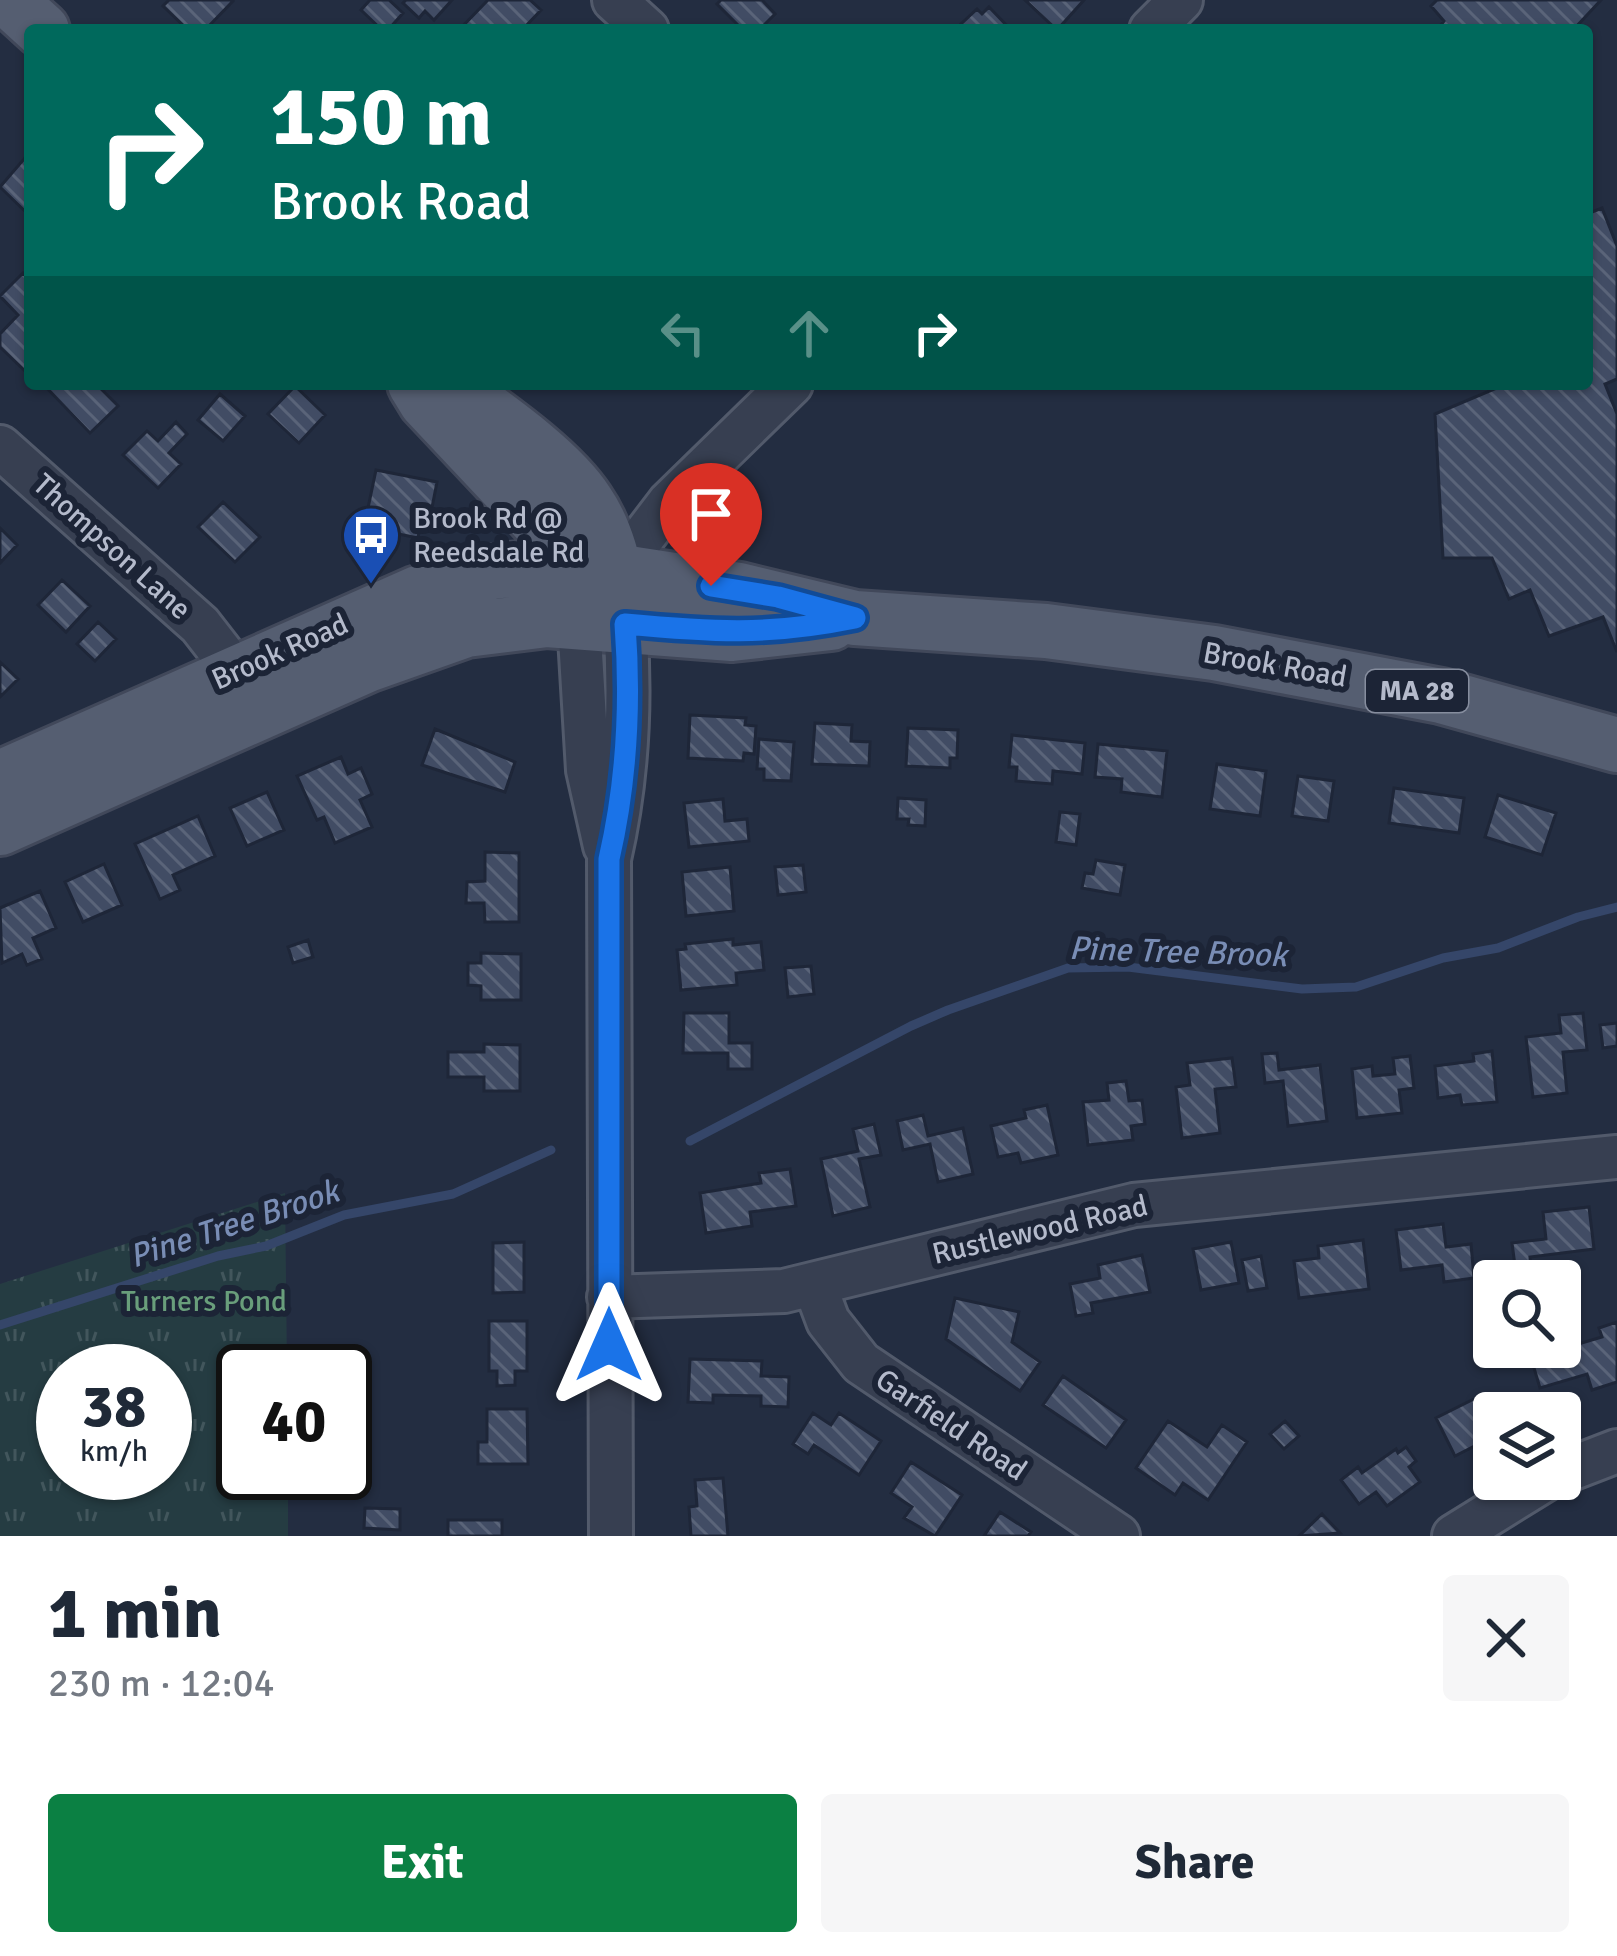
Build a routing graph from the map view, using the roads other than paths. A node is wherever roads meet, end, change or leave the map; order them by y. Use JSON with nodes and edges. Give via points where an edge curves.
{"nodes":[{"id":1,"x":9,"y":0,"type":"edge"},
{"id":2,"x":1181,"y":0,"type":"edge"},
{"id":3,"x":35,"y":24,"type":"edge"},
{"id":4,"x":1157,"y":24,"type":"edge"},
{"id":5,"x":420,"y":390,"type":"edge"},
{"id":6,"x":459,"y":390,"type":"edge"},
{"id":7,"x":785,"y":390,"type":"edge"},
{"id":8,"x":0,"y":447,"type":"edge"},
{"id":9,"x":591,"y":569,"type":"junction"},
{"id":10,"x":855,"y":618,"type":"junction"},
{"id":11,"x":602,"y":623,"type":"junction"},
{"id":12,"x":242,"y":694,"type":"junction"},
{"id":13,"x":1617,"y":745,"type":"edge"},
{"id":14,"x":0,"y":778,"type":"edge"},
{"id":15,"x":0,"y":828,"type":"edge"},
{"id":16,"x":1617,"y":1157,"type":"edge"},
{"id":17,"x":815,"y":1286,"type":"junction"},
{"id":18,"x":609,"y":1297,"type":"junction"},
{"id":19,"x":1617,"y":1451,"type":"edge"},
{"id":20,"x":1581,"y":1465,"type":"edge"},
{"id":21,"x":1512,"y":1500,"type":"edge"},
{"id":22,"x":611,"y":1536,"type":"edge"},
{"id":23,"x":1118,"y":1536,"type":"edge"},
{"id":24,"x":1454,"y":1536,"type":"edge"}],
"edges":[{"from":1,"to":3,"type":"main road"},
{"from":2,"to":4,"type":"street"},
{"from":5,"to":9,"type":"main road"},
{"from":6,"to":9,"type":"main road","via":[[580,492],[600,526]]},
{"from":7,"to":9,"type":"street"},
{"from":8,"to":12,"type":"street","name":"Thompson Lane","via":[[200,625]]},
{"from":9,"to":10,"type":"main road","name":"Brook Road","number":"MA 28","via":[[778,597]]},
{"from":9,"to":11,"type":"main road"},
{"from":9,"to":12,"type":"main road","name":"Brook Road","via":[[511,569],[438,586]]},
{"from":10,"to":11,"type":"main road","name":"Brook Road","number":"MA 28","via":[[732,634]]},
{"from":10,"to":13,"type":"main road","name":"Brook Road","number":"MA 28","via":[[1214,653],[1442,697]]},
{"from":11,"to":12,"type":"main road","name":"Brook Road","via":[[508,622]]},
{"from":11,"to":18,"type":"street","via":[[588,770],[609,859]]},
{"from":12,"to":14,"type":"main road","name":"Brook Road"},
{"from":12,"to":15,"type":"main road","name":"Brook Road"},
{"from":16,"to":17,"type":"street","name":"Rustlewood Road","via":[[1134,1204]]},
{"from":17,"to":18,"type":"street","name":"Rustlewood Road"},
{"from":17,"to":23,"type":"street","name":"Garfield Road","via":[[828,1321],[861,1363]]},
{"from":18,"to":22,"type":"street"},
{"from":19,"to":20,"type":"street"},
{"from":21,"to":24,"type":"street"}]}
